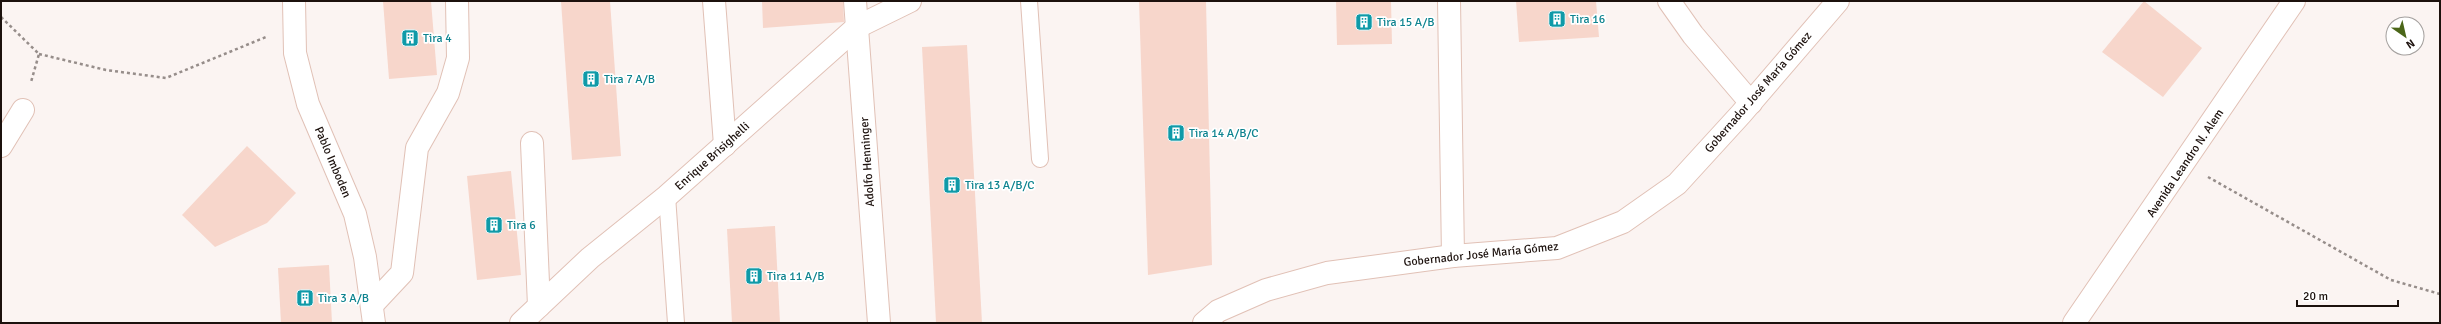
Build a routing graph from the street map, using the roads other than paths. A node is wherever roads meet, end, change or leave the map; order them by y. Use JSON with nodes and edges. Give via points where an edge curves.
{"nodes":[{"id":1,"x":294,"y":1,"type":"edge"},
{"id":2,"x":457,"y":1,"type":"edge"},
{"id":3,"x":714,"y":1,"type":"edge"},
{"id":4,"x":855,"y":1,"type":"edge"},
{"id":5,"x":910,"y":1,"type":"edge"},
{"id":6,"x":1029,"y":1,"type":"edge"},
{"id":7,"x":1449,"y":1,"type":"edge"},
{"id":8,"x":1669,"y":1,"type":"edge"},
{"id":9,"x":1838,"y":1,"type":"edge"},
{"id":10,"x":2294,"y":1,"type":"edge"},
{"id":11,"x":857,"y":27,"type":"junction"},
{"id":12,"x":1751,"y":103,"type":"junction"},
{"id":13,"x":23,"y":110,"type":"road end"},
{"id":14,"x":532,"y":143,"type":"dead end"},
{"id":15,"x":725,"y":145,"type":"junction"},
{"id":16,"x":1,"y":146,"type":"edge"},
{"id":17,"x":1040,"y":159,"type":"dead end"},
{"id":18,"x":667,"y":196,"type":"junction"},
{"id":19,"x":1453,"y":256,"type":"junction"},
{"id":20,"x":539,"y":306,"type":"junction"},
{"id":21,"x":373,"y":314,"type":"edge"},
{"id":22,"x":521,"y":323,"type":"edge"},
{"id":23,"x":676,"y":323,"type":"edge"},
{"id":24,"x":879,"y":323,"type":"edge"},
{"id":25,"x":1204,"y":323,"type":"edge"},
{"id":26,"x":2074,"y":323,"type":"edge"}],
"edges":[{"from":1,"to":21,"type":"main road","name":"Pablo Imboden","via":[[295,53],[308,104],[355,214],[365,257]]},
{"from":2,"to":21,"type":"main road","via":[[458,58],[448,93],[417,148],[402,273]]},
{"from":3,"to":15,"type":"main road"},
{"from":4,"to":11,"type":"main road","name":"Adolfo Henninger"},
{"from":5,"to":11,"type":"main road","name":"Enrique Brisighelli"},
{"from":6,"to":17,"type":"lane"},
{"from":7,"to":19,"type":"main road"},
{"from":8,"to":12,"type":"main road","via":[[1693,35]]},
{"from":9,"to":12,"type":"main road","name":"Gobernador José María Gómez"},
{"from":10,"to":26,"type":"main road","name":"Avenida Leandro N. Alem"},
{"from":11,"to":15,"type":"main road","name":"Enrique Brisighelli"},
{"from":11,"to":24,"type":"main road","name":"Adolfo Henninger"},
{"from":12,"to":19,"type":"main road","name":"Gobernador José María Gómez","via":[[1677,184],[1623,222],[1557,248]]},
{"from":13,"to":16,"type":"main road"},
{"from":14,"to":20,"type":"main road"},
{"from":15,"to":18,"type":"main road","name":"Enrique Brisighelli"},
{"from":18,"to":20,"type":"main road","name":"Enrique Brisighelli","via":[[590,258]]},
{"from":18,"to":23,"type":"lane"},
{"from":19,"to":25,"type":"main road","name":"Gobernador José María Gómez","via":[[1327,273],[1296,281],[1266,290],[1218,312]]},
{"from":20,"to":22,"type":"main road","name":"Enrique Brisighelli"}]}
